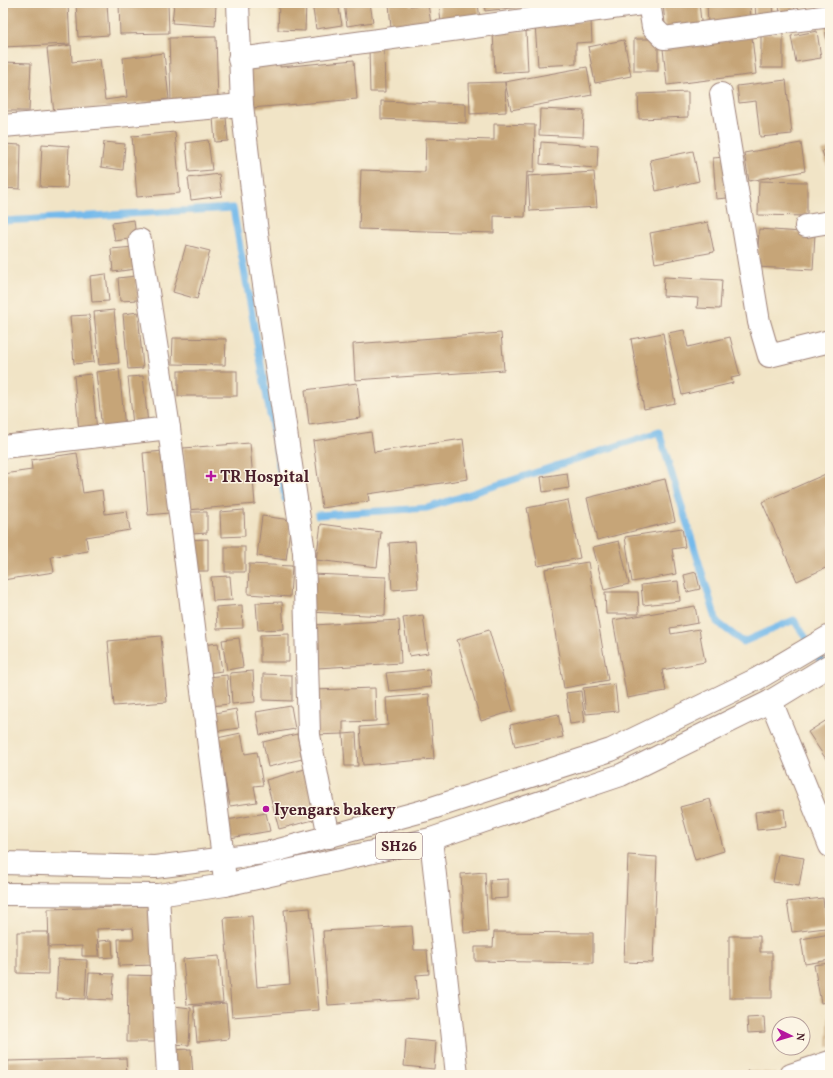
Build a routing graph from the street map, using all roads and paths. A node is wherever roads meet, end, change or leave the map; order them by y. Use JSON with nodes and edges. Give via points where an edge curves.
{"nodes":[{"id":1,"x":238,"y":3,"type":"edge"},
{"id":2,"x":830,"y":16,"type":"edge"},
{"id":3,"x":239,"y":59,"type":"junction"},
{"id":4,"x":721,"y":94,"type":"dead end"},
{"id":5,"x":242,"y":106,"type":"junction"},
{"id":6,"x":3,"y":126,"type":"edge"},
{"id":7,"x":830,"y":222,"type":"edge"},
{"id":8,"x":806,"y":226,"type":"dead end"},
{"id":9,"x":140,"y":240,"type":"dead end"},
{"id":10,"x":830,"y":341,"type":"edge"},
{"id":11,"x":169,"y":428,"type":"junction"},
{"id":12,"x":3,"y":447,"type":"edge"},
{"id":13,"x":830,"y":636,"type":"edge"},
{"id":14,"x":830,"y":665,"type":"edge"},
{"id":15,"x":770,"y":701,"type":"junction"},
{"id":16,"x":329,"y":837,"type":"junction"},
{"id":17,"x":431,"y":839,"type":"junction"},
{"id":18,"x":830,"y":846,"type":"edge"},
{"id":19,"x":223,"y":858,"type":"junction"},
{"id":20,"x":3,"y":863,"type":"edge"},
{"id":21,"x":225,"y":884,"type":"junction"},
{"id":22,"x":3,"y":894,"type":"edge"},
{"id":23,"x":158,"y":895,"type":"junction"},
{"id":24,"x":830,"y":1062,"type":"edge"},
{"id":25,"x":168,"y":1075,"type":"edge"},
{"id":26,"x":457,"y":1075,"type":"edge"},
{"id":27,"x":791,"y":1075,"type":"edge"}],
"edges":[{"from":1,"to":3,"type":"street"},
{"from":2,"to":3,"type":"street","via":[[664,38],[653,27],[649,3]]},
{"from":3,"to":5,"type":"street"},
{"from":4,"to":10,"type":"street","via":[[759,322],[768,356]]},
{"from":5,"to":6,"type":"street"},
{"from":5,"to":16,"type":"street","via":[[260,258],[304,552],[309,735]]},
{"from":7,"to":8,"type":"street"},
{"from":9,"to":11,"type":"street"},
{"from":11,"to":12,"type":"street"},
{"from":11,"to":19,"type":"street"},
{"from":13,"to":16,"type":"street","number":"SH26","via":[[757,680],[611,750],[422,811]]},
{"from":14,"to":15,"type":"street"},
{"from":15,"to":17,"type":"street","number":"SH26","via":[[621,775]]},
{"from":15,"to":18,"type":"street"},
{"from":16,"to":19,"type":"street","number":"SH26","via":[[271,852]]},
{"from":17,"to":21,"type":"street","number":"SH26"},
{"from":17,"to":26,"type":"street"},
{"from":19,"to":20,"type":"street","number":"SH26","via":[[155,867]]},
{"from":19,"to":21,"type":"street"},
{"from":21,"to":23,"type":"street","number":"SH26"},
{"from":22,"to":23,"type":"street","number":"SH26"},
{"from":23,"to":25,"type":"street"},
{"from":24,"to":27,"type":"street"}]}
